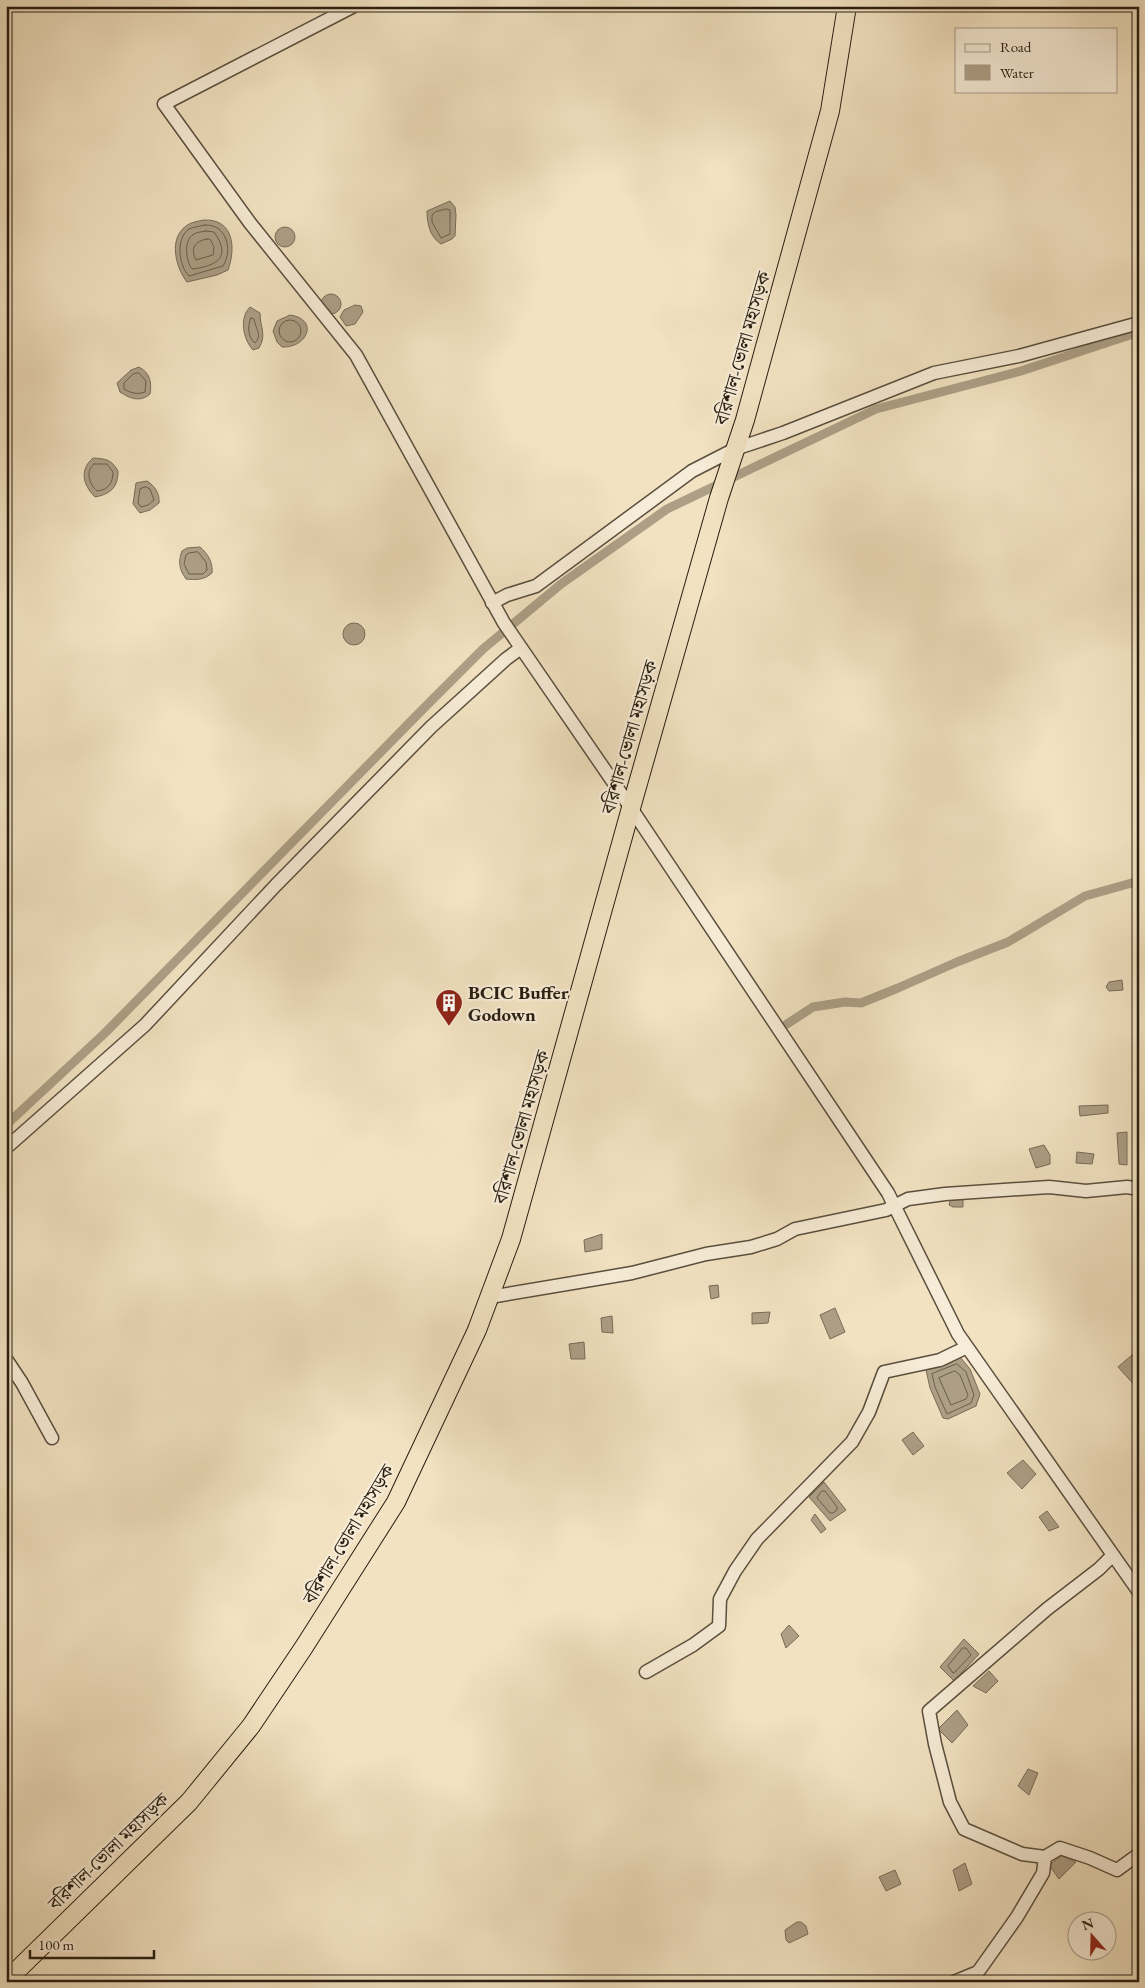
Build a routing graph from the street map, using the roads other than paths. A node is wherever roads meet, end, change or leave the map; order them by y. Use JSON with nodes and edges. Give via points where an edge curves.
{"nodes":[{"id":1,"x":354,"y":6,"type":"edge"},
{"id":2,"x":847,"y":6,"type":"edge"},
{"id":3,"x":1139,"y":323,"type":"edge"},
{"id":4,"x":734,"y":452,"type":"junction"},
{"id":5,"x":492,"y":604,"type":"junction"},
{"id":6,"x":519,"y":644,"type":"junction"},
{"id":7,"x":631,"y":808,"type":"junction"},
{"id":8,"x":6,"y":1148,"type":"edge"},
{"id":9,"x":1139,"y":1189,"type":"edge"},
{"id":10,"x":895,"y":1206,"type":"junction"},
{"id":11,"x":490,"y":1297,"type":"junction"},
{"id":12,"x":967,"y":1347,"type":"junction"},
{"id":13,"x":6,"y":1358,"type":"edge"},
{"id":14,"x":52,"y":1438,"type":"dead end"},
{"id":15,"x":1112,"y":1555,"type":"junction"},
{"id":16,"x":1139,"y":1592,"type":"edge"},
{"id":17,"x":646,"y":1672,"type":"dead end"},
{"id":18,"x":1139,"y":1854,"type":"edge"},
{"id":19,"x":1045,"y":1857,"type":"junction"},
{"id":20,"x":6,"y":1981,"type":"edge"},
{"id":21,"x":954,"y":1982,"type":"edge"}],
"edges":[{"from":1,"to":5,"type":"street","via":[[164,104],[250,222],[356,355]]},
{"from":2,"to":4,"type":"highway","name":"বরিশাল-ভোলা মহাসড়ক","via":[[830,112]]},
{"from":3,"to":4,"type":"street","via":[[1019,356],[934,373]]},
{"from":4,"to":5,"type":"street","via":[[692,471],[536,586],[507,595]]},
{"from":4,"to":7,"type":"highway","name":"বরিশাল-ভোলা মহাসড়ক"},
{"from":5,"to":6,"type":"street"},
{"from":6,"to":7,"type":"street"},
{"from":6,"to":8,"type":"street","via":[[276,885],[145,1025]]},
{"from":7,"to":10,"type":"street"},
{"from":7,"to":11,"type":"highway","name":"বরিশাল-ভোলা মহাসড়ক","via":[[511,1239]]},
{"from":9,"to":10,"type":"street","via":[[1086,1191],[1049,1187],[945,1194],[908,1199]]},
{"from":10,"to":11,"type":"street","via":[[795,1229],[751,1247],[706,1254],[632,1273]]},
{"from":10,"to":12,"type":"street"},
{"from":11,"to":20,"type":"highway","name":"বরিশাল-ভোলা মহাসড়ক","via":[[396,1502],[251,1726],[189,1802]]},
{"from":12,"to":15,"type":"street"},
{"from":12,"to":17,"type":"street","via":[[940,1360],[884,1372],[869,1412],[852,1442],[757,1539],[735,1571],[720,1598],[719,1626]]},
{"from":13,"to":14,"type":"street"},
{"from":15,"to":16,"type":"street"},
{"from":15,"to":19,"type":"street","via":[[930,1711],[950,1802],[964,1829],[1022,1854]]},
{"from":18,"to":19,"type":"street","via":[[1117,1870],[1060,1848]]},
{"from":19,"to":21,"type":"street","via":[[1043,1873],[978,1972]]}]}
